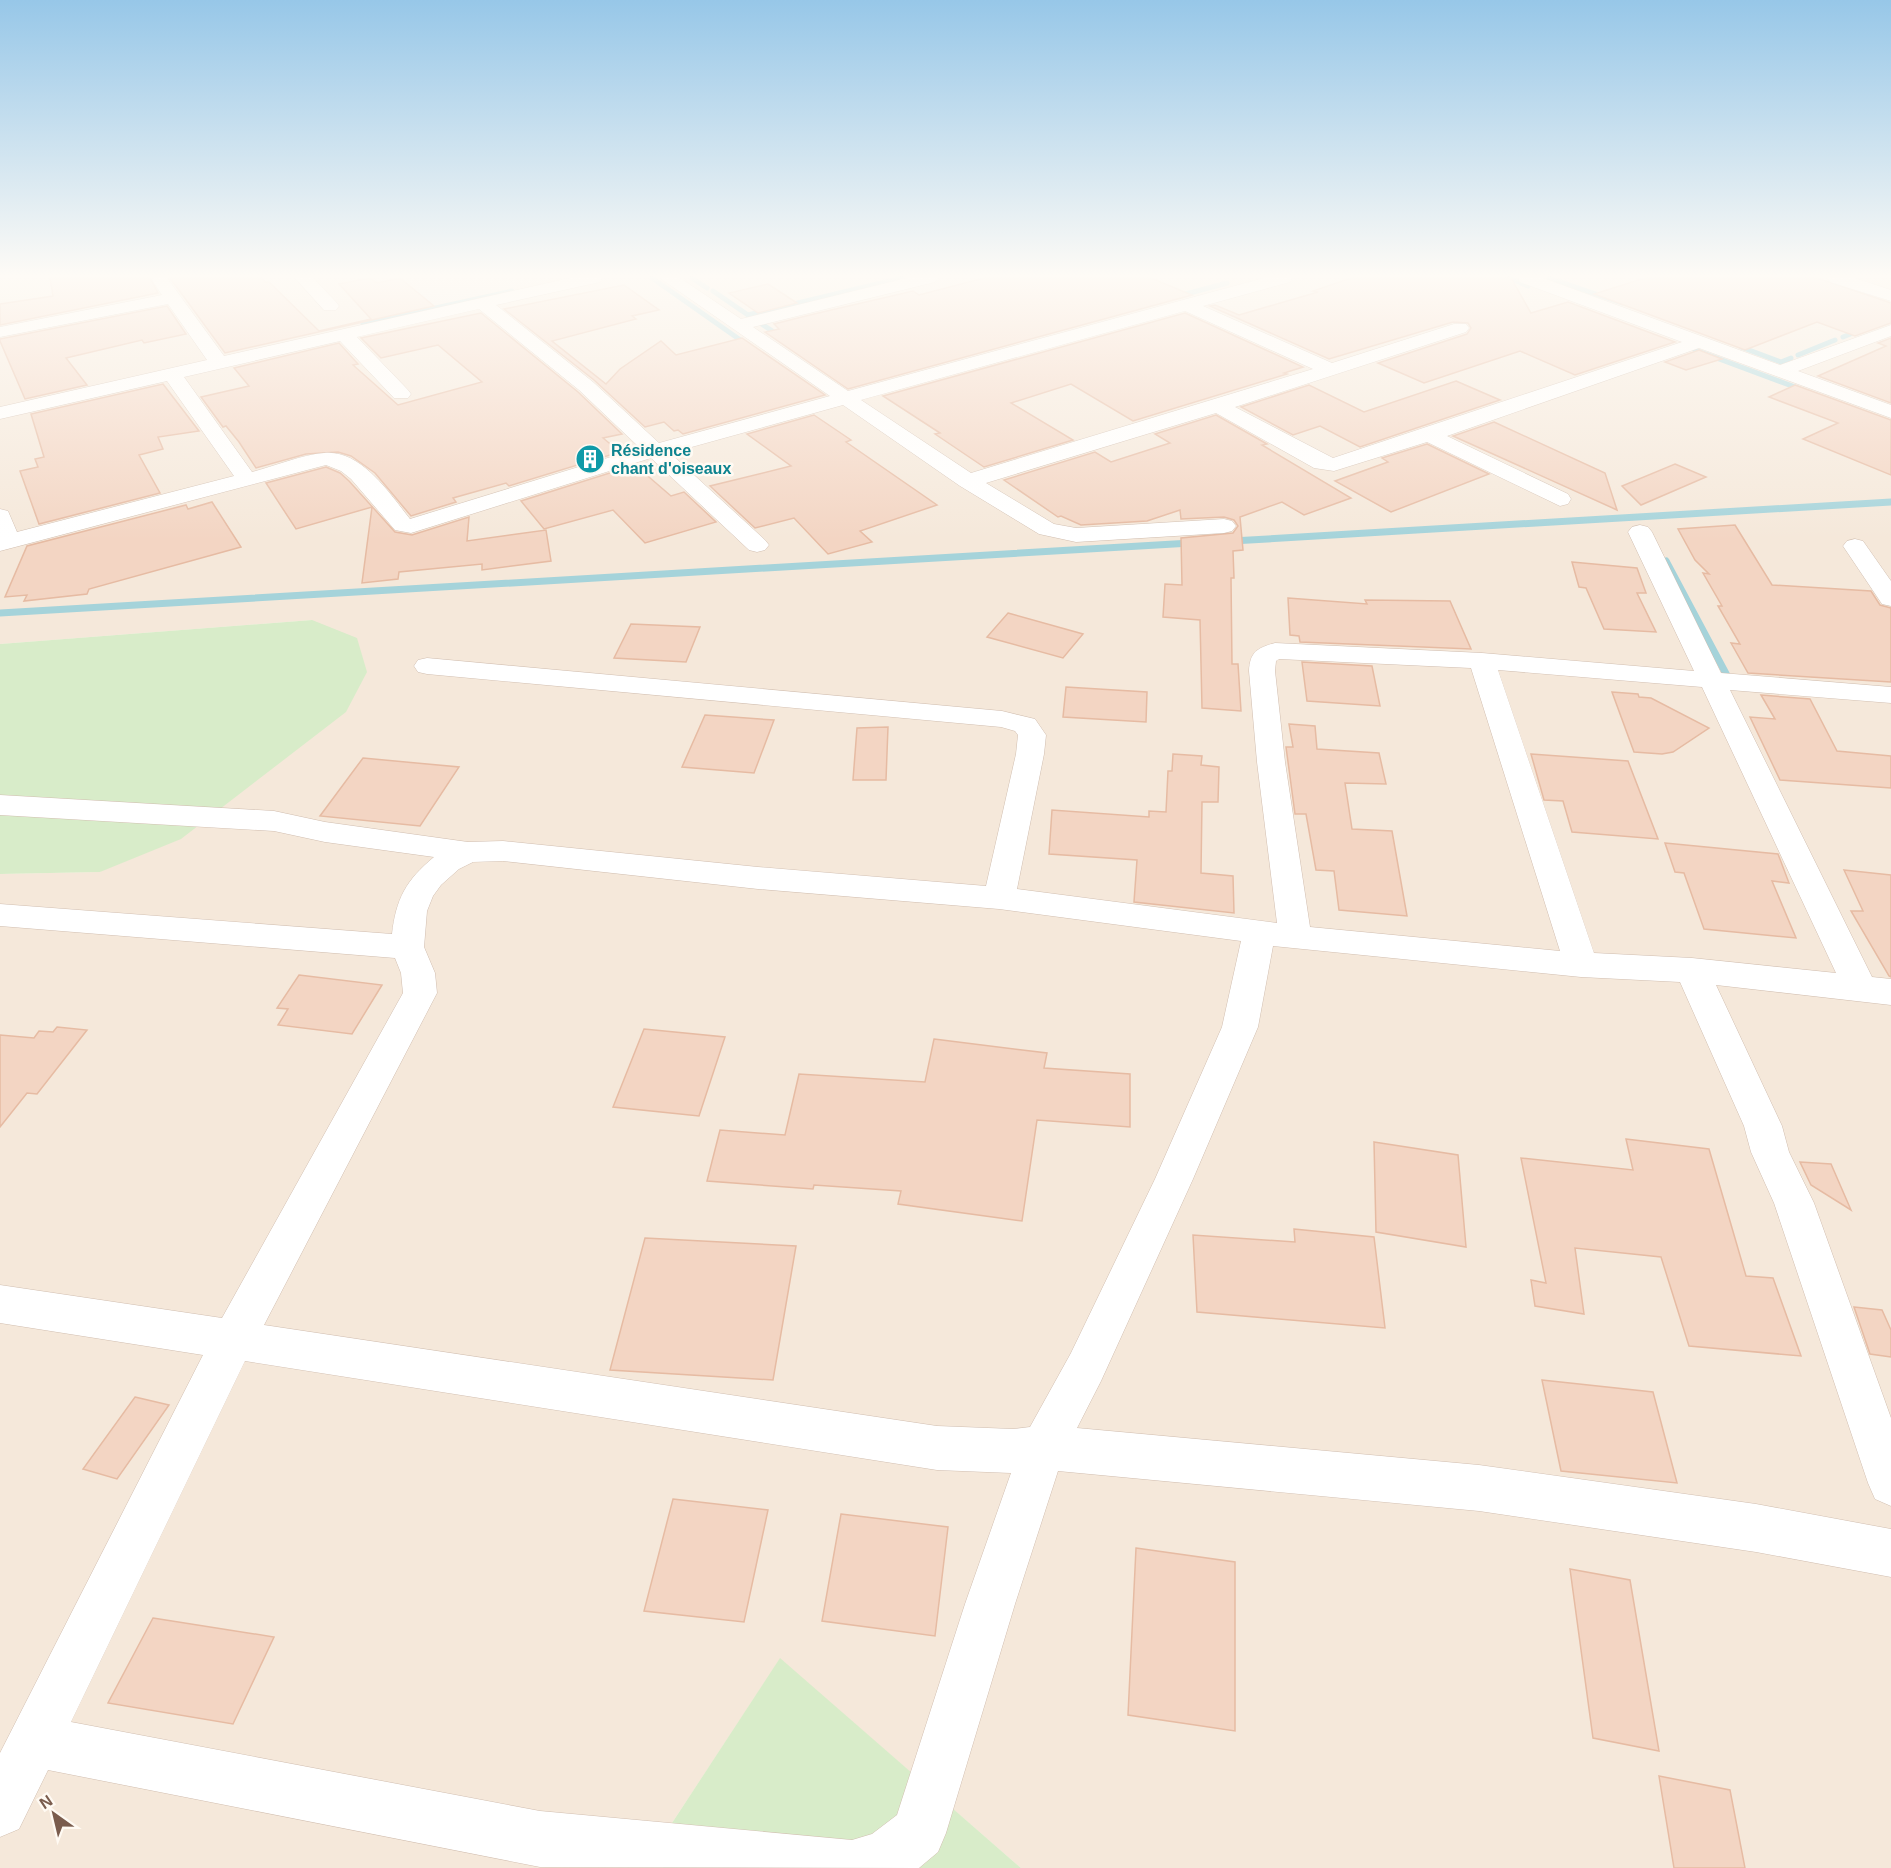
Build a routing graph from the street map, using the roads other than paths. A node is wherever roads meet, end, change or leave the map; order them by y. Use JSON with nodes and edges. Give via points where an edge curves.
{"nodes":[{"id":1,"x":204,"y":365,"type":"edge"},
{"id":2,"x":373,"y":365,"type":"edge"},
{"id":3,"x":560,"y":365,"type":"edge"},
{"id":4,"x":799,"y":365,"type":"edge"},
{"id":5,"x":967,"y":365,"type":"edge"},
{"id":6,"x":1320,"y":365,"type":"edge"},
{"id":7,"x":1346,"y":365,"type":"edge"},
{"id":8,"x":1632,"y":365,"type":"edge"},
{"id":9,"x":1764,"y":365,"type":"edge"},
{"id":10,"x":1796,"y":365,"type":"edge"},
{"id":11,"x":1331,"y":370,"type":"junction"},
{"id":12,"x":1780,"y":371,"type":"junction"},
{"id":13,"x":171,"y":373,"type":"junction"},
{"id":14,"x":401,"y":394,"type":"dead end"},
{"id":15,"x":847,"y":398,"type":"junction"},
{"id":16,"x":1218,"y":406,"type":"junction"},
{"id":17,"x":1891,"y":412,"type":"edge"},
{"id":18,"x":0,"y":413,"type":"edge"},
{"id":19,"x":1429,"y":435,"type":"junction"},
{"id":20,"x":656,"y":450,"type":"junction"},
{"id":21,"x":247,"y":480,"type":"junction"},
{"id":22,"x":968,"y":481,"type":"junction"},
{"id":23,"x":1560,"y":499,"type":"dead end"},
{"id":24,"x":0,"y":516,"type":"edge"},
{"id":25,"x":1224,"y":526,"type":"dead end"},
{"id":26,"x":1640,"y":532,"type":"dead end"},
{"id":27,"x":4,"y":543,"type":"edge"},
{"id":28,"x":757,"y":545,"type":"dead end"},
{"id":29,"x":1855,"y":546,"type":"dead end"},
{"id":30,"x":1891,"y":598,"type":"edge"},
{"id":31,"x":1482,"y":662,"type":"junction"},
{"id":32,"x":427,"y":666,"type":"dead end"},
{"id":33,"x":1711,"y":681,"type":"junction"},
{"id":34,"x":1891,"y":695,"type":"edge"},
{"id":35,"x":0,"y":805,"type":"edge"},
{"id":36,"x":468,"y":852,"type":"junction"},
{"id":37,"x":999,"y":898,"type":"junction"},
{"id":38,"x":0,"y":915,"type":"edge"},
{"id":39,"x":1277,"y":935,"type":"junction"},
{"id":40,"x":407,"y":947,"type":"junction"},
{"id":41,"x":1581,"y":965,"type":"junction"},
{"id":42,"x":1692,"y":970,"type":"junction"},
{"id":43,"x":1876,"y":990,"type":"edge"},
{"id":44,"x":0,"y":1304,"type":"edge"},
{"id":45,"x":234,"y":1340,"type":"junction"},
{"id":46,"x":1043,"y":1447,"type":"junction"},
{"id":47,"x":1891,"y":1483,"type":"edge"},
{"id":48,"x":1891,"y":1553,"type":"edge"},
{"id":49,"x":34,"y":1741,"type":"junction"},
{"id":50,"x":0,"y":1810,"type":"edge"},
{"id":51,"x":853,"y":1868,"type":"edge"}],
"edges":[{"from":1,"to":13,"type":"street"},
{"from":2,"to":14,"type":"street"},
{"from":3,"to":20,"type":"street"},
{"from":4,"to":15,"type":"street"},
{"from":5,"to":15,"type":"street"},
{"from":6,"to":11,"type":"street"},
{"from":7,"to":11,"type":"street"},
{"from":8,"to":19,"type":"street"},
{"from":9,"to":12,"type":"street"},
{"from":10,"to":12,"type":"street"},
{"from":11,"to":16,"type":"street"},
{"from":12,"to":17,"type":"street"},
{"from":13,"to":18,"type":"street"},
{"from":13,"to":21,"type":"street"},
{"from":15,"to":20,"type":"street"},
{"from":15,"to":22,"type":"street"},
{"from":16,"to":19,"type":"street","via":[[1322,463],[1334,465]]},
{"from":16,"to":22,"type":"street"},
{"from":19,"to":23,"type":"street"},
{"from":20,"to":21,"type":"street","via":[[411,526],[403,525],[372,487],[338,460],[326,459]]},
{"from":20,"to":28,"type":"street"},
{"from":21,"to":27,"type":"street"},
{"from":22,"to":25,"type":"street","via":[[1047,530],[1076,535]]},
{"from":24,"to":27,"type":"street"},
{"from":26,"to":33,"type":"street"},
{"from":29,"to":30,"type":"street"},
{"from":31,"to":33,"type":"street"},
{"from":31,"to":39,"type":"street","via":[[1275,651],[1263,657]]},
{"from":31,"to":41,"type":"street"},
{"from":32,"to":37,"type":"street","via":[[1002,719],[1025,725],[1032,735],[1030,754]]},
{"from":33,"to":34,"type":"street"},
{"from":33,"to":43,"type":"street"},
{"from":35,"to":36,"type":"street","via":[[274,821]]},
{"from":36,"to":37,"type":"street","via":[[503,851]]},
{"from":36,"to":40,"type":"street","via":[[448,862],[418,893],[411,911]]},
{"from":37,"to":39,"type":"street"},
{"from":38,"to":40,"type":"street"},
{"from":39,"to":41,"type":"street"},
{"from":39,"to":46,"type":"street","via":[[1169,1189],[1086,1367]]},
{"from":40,"to":45,"type":"street","via":[[418,973],[420,993]]},
{"from":41,"to":42,"type":"street"},
{"from":42,"to":43,"type":"street"},
{"from":42,"to":47,"type":"street","via":[[1794,1203]]},
{"from":44,"to":45,"type":"street"},
{"from":45,"to":46,"type":"street","via":[[937,1448],[1012,1451]]},
{"from":45,"to":49,"type":"street"},
{"from":46,"to":48,"type":"street","via":[[1479,1488],[1755,1528]]},
{"from":46,"to":51,"type":"street","via":[[919,1833],[887,1858]]},
{"from":49,"to":50,"type":"street"},
{"from":49,"to":51,"type":"street","via":[[540,1839]]}]}
